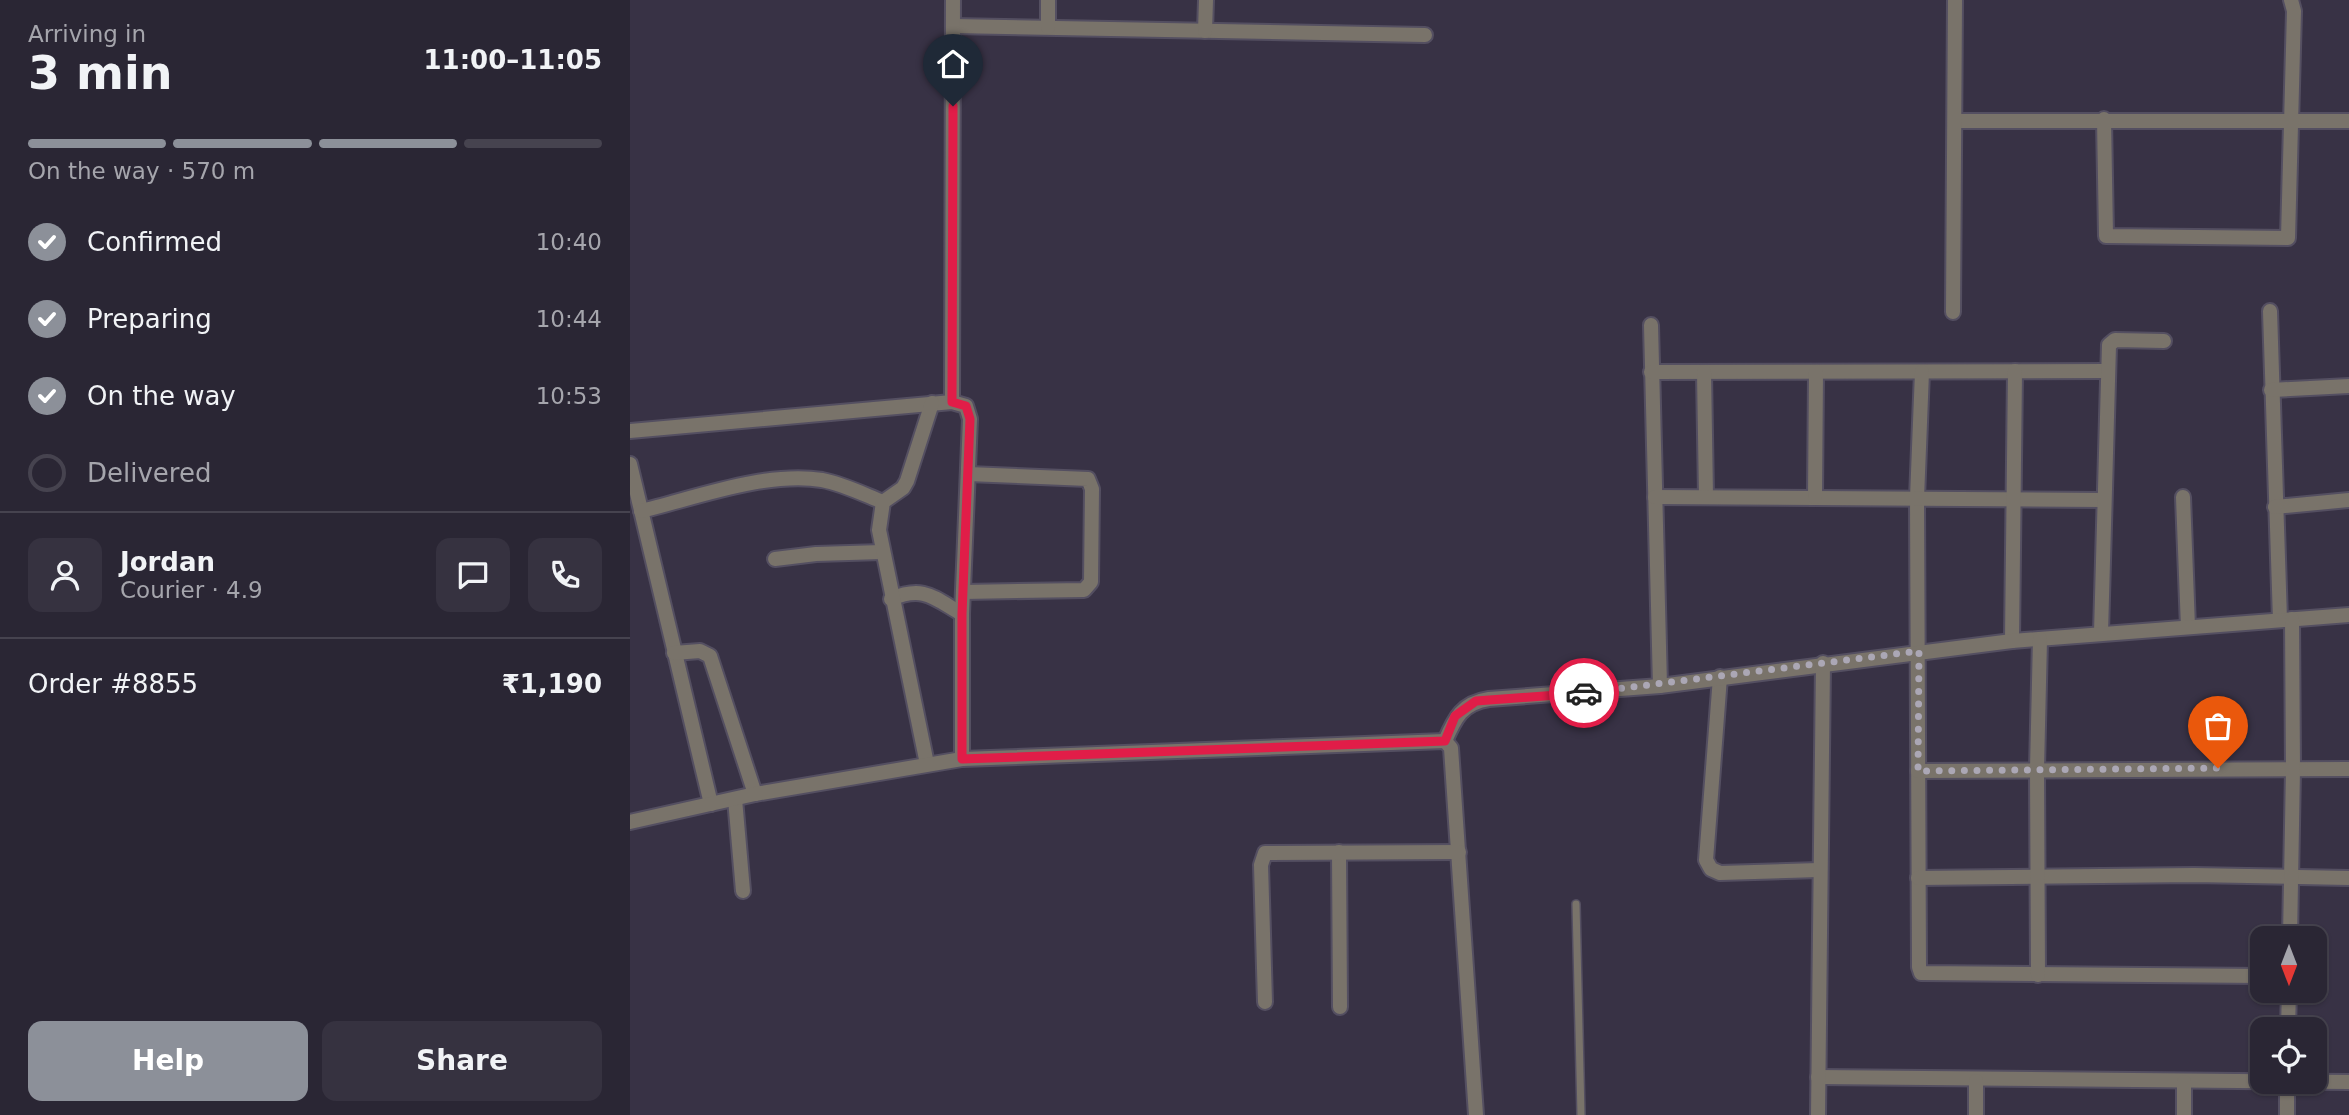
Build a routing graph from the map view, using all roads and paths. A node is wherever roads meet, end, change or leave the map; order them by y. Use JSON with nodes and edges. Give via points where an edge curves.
{"nodes":[{"id":1,"x":953,"y":0,"type":"edge"},
{"id":2,"x":1048,"y":0,"type":"edge"},
{"id":3,"x":1206,"y":0,"type":"edge"},
{"id":4,"x":1955,"y":0,"type":"edge"},
{"id":5,"x":2291,"y":0,"type":"edge"},
{"id":6,"x":953,"y":26,"type":"junction"},
{"id":7,"x":1048,"y":27,"type":"junction"},
{"id":8,"x":1205,"y":31,"type":"junction"},
{"id":9,"x":1425,"y":35,"type":"dead end"},
{"id":10,"x":2104,"y":119,"type":"junction"},
{"id":11,"x":2291,"y":120,"type":"junction"},
{"id":12,"x":1956,"y":121,"type":"junction"},
{"id":13,"x":2349,"y":121,"type":"edge"},
{"id":14,"x":2270,"y":311,"type":"dead end"},
{"id":15,"x":1953,"y":312,"type":"dead end"},
{"id":16,"x":1651,"y":325,"type":"dead end"},
{"id":17,"x":2164,"y":341,"type":"dead end"},
{"id":18,"x":2015,"y":371,"type":"junction"},
{"id":19,"x":2108,"y":371,"type":"junction"},
{"id":20,"x":1651,"y":372,"type":"junction"},
{"id":21,"x":1704,"y":372,"type":"junction"},
{"id":22,"x":1815,"y":372,"type":"junction"},
{"id":23,"x":1922,"y":372,"type":"junction"},
{"id":24,"x":2349,"y":386,"type":"edge"},
{"id":25,"x":2271,"y":390,"type":"junction"},
{"id":26,"x":952,"y":402,"type":"junction"},
{"id":27,"x":932,"y":403,"type":"junction"},
{"id":28,"x":630,"y":431,"type":"edge"},
{"id":29,"x":630,"y":464,"type":"edge"},
{"id":30,"x":968,"y":474,"type":"junction"},
{"id":31,"x":2183,"y":496,"type":"dead end"},
{"id":32,"x":1655,"y":497,"type":"junction"},
{"id":33,"x":1706,"y":497,"type":"junction"},
{"id":34,"x":1815,"y":497,"type":"junction"},
{"id":35,"x":2013,"y":497,"type":"junction"},
{"id":36,"x":1917,"y":498,"type":"junction"},
{"id":37,"x":2103,"y":500,"type":"junction"},
{"id":38,"x":2349,"y":500,"type":"edge"},
{"id":39,"x":883,"y":502,"type":"junction"},
{"id":40,"x":2275,"y":506,"type":"junction"},
{"id":41,"x":640,"y":511,"type":"junction"},
{"id":42,"x":882,"y":552,"type":"junction"},
{"id":43,"x":775,"y":559,"type":"dead end"},
{"id":44,"x":963,"y":592,"type":"junction"},
{"id":45,"x":891,"y":598,"type":"junction"},
{"id":46,"x":962,"y":614,"type":"junction"},
{"id":47,"x":2349,"y":614,"type":"edge"},
{"id":48,"x":2286,"y":620,"type":"junction"},
{"id":49,"x":2188,"y":627,"type":"junction"},
{"id":50,"x":2101,"y":633,"type":"junction"},
{"id":51,"x":2040,"y":639,"type":"junction"},
{"id":52,"x":2012,"y":641,"type":"junction"},
{"id":53,"x":1919,"y":651,"type":"junction"},
{"id":54,"x":674,"y":653,"type":"junction"},
{"id":55,"x":1823,"y":663,"type":"junction"},
{"id":56,"x":1720,"y":677,"type":"junction"},
{"id":57,"x":1660,"y":686,"type":"junction"},
{"id":58,"x":1445,"y":741,"type":"junction"},
{"id":59,"x":962,"y":759,"type":"junction"},
{"id":60,"x":927,"y":764,"type":"junction"},
{"id":61,"x":2037,"y":769,"type":"junction"},
{"id":62,"x":2293,"y":769,"type":"junction"},
{"id":63,"x":2349,"y":769,"type":"edge"},
{"id":64,"x":1918,"y":771,"type":"junction"},
{"id":65,"x":755,"y":794,"type":"junction"},
{"id":66,"x":735,"y":799,"type":"junction"},
{"id":67,"x":711,"y":804,"type":"junction"},
{"id":68,"x":630,"y":822,"type":"edge"},
{"id":69,"x":1339,"y":852,"type":"junction"},
{"id":70,"x":1458,"y":852,"type":"junction"},
{"id":71,"x":1819,"y":870,"type":"junction"},
{"id":72,"x":2036,"y":876,"type":"junction"},
{"id":73,"x":2291,"y":877,"type":"junction"},
{"id":74,"x":1918,"y":878,"type":"junction"},
{"id":75,"x":2349,"y":878,"type":"edge"},
{"id":76,"x":743,"y":891,"type":"dead end"},
{"id":77,"x":1576,"y":904,"type":"dead end"},
{"id":78,"x":2290,"y":926,"type":"edge"},
{"id":79,"x":2038,"y":975,"type":"junction"},
{"id":80,"x":2250,"y":976,"type":"edge"},
{"id":81,"x":1265,"y":1002,"type":"dead end"},
{"id":82,"x":1340,"y":1007,"type":"dead end"},
{"id":83,"x":1818,"y":1077,"type":"junction"},
{"id":84,"x":1976,"y":1081,"type":"junction"},
{"id":85,"x":2184,"y":1082,"type":"junction"},
{"id":86,"x":2250,"y":1082,"type":"edge"},
{"id":87,"x":2327,"y":1082,"type":"edge"},
{"id":88,"x":2349,"y":1082,"type":"edge"},
{"id":89,"x":2287,"y":1094,"type":"edge"},
{"id":90,"x":1476,"y":1115,"type":"edge"},
{"id":91,"x":1581,"y":1115,"type":"edge"},
{"id":92,"x":1818,"y":1115,"type":"edge"},
{"id":93,"x":1976,"y":1115,"type":"edge"},
{"id":94,"x":2184,"y":1115,"type":"edge"},
{"id":95,"x":2287,"y":1115,"type":"edge"}],
"edges":[{"from":1,"to":6,"type":"street"},
{"from":2,"to":7,"type":"street"},
{"from":3,"to":8,"type":"street"},
{"from":4,"to":12,"type":"street"},
{"from":5,"to":11,"type":"street"},
{"from":6,"to":7,"type":"street"},
{"from":6,"to":26,"type":"street"},
{"from":7,"to":8,"type":"street"},
{"from":8,"to":9,"type":"street"},
{"from":10,"to":11,"type":"street"},
{"from":10,"to":11,"type":"street","via":[[2106,236],[2282,240],[2290,232]]},
{"from":10,"to":12,"type":"street"},
{"from":11,"to":13,"type":"street"},
{"from":12,"to":15,"type":"street"},
{"from":14,"to":25,"type":"street"},
{"from":16,"to":20,"type":"street"},
{"from":17,"to":19,"type":"street","via":[[2111,341]]},
{"from":18,"to":19,"type":"street"},
{"from":18,"to":23,"type":"street"},
{"from":18,"to":35,"type":"street"},
{"from":19,"to":37,"type":"street"},
{"from":20,"to":21,"type":"street"},
{"from":20,"to":32,"type":"street"},
{"from":21,"to":22,"type":"street"},
{"from":21,"to":33,"type":"street"},
{"from":22,"to":23,"type":"street"},
{"from":22,"to":34,"type":"street"},
{"from":23,"to":36,"type":"street"},
{"from":24,"to":25,"type":"street"},
{"from":25,"to":40,"type":"street"},
{"from":26,"to":27,"type":"street"},
{"from":26,"to":30,"type":"street","via":[[966,406],[969,413]]},
{"from":27,"to":28,"type":"street"},
{"from":27,"to":39,"type":"street","via":[[907,481]]},
{"from":29,"to":41,"type":"street"},
{"from":30,"to":44,"type":"street"},
{"from":30,"to":44,"type":"street","via":[[1088,479],[1092,489],[1091,582],[1084,590]]},
{"from":31,"to":49,"type":"street"},
{"from":32,"to":33,"type":"street"},
{"from":32,"to":57,"type":"street"},
{"from":33,"to":34,"type":"street"},
{"from":34,"to":36,"type":"street"},
{"from":35,"to":36,"type":"street"},
{"from":35,"to":37,"type":"street"},
{"from":35,"to":52,"type":"street"},
{"from":36,"to":53,"type":"street"},
{"from":37,"to":50,"type":"street"},
{"from":38,"to":40,"type":"street"},
{"from":39,"to":41,"type":"street","via":[[834,483],[791,479]]},
{"from":39,"to":42,"type":"street"},
{"from":40,"to":48,"type":"street"},
{"from":41,"to":54,"type":"street"},
{"from":42,"to":43,"type":"street"},
{"from":42,"to":45,"type":"street"},
{"from":44,"to":46,"type":"street"},
{"from":45,"to":46,"type":"street","via":[[921,591]]},
{"from":45,"to":60,"type":"street"},
{"from":46,"to":59,"type":"street"},
{"from":47,"to":48,"type":"street"},
{"from":48,"to":49,"type":"street"},
{"from":48,"to":62,"type":"street"},
{"from":49,"to":50,"type":"street"},
{"from":50,"to":51,"type":"street"},
{"from":51,"to":52,"type":"street"},
{"from":51,"to":61,"type":"street"},
{"from":52,"to":53,"type":"street"},
{"from":53,"to":55,"type":"street"},
{"from":53,"to":64,"type":"street"},
{"from":54,"to":65,"type":"street","via":[[700,651],[710,656]]},
{"from":54,"to":67,"type":"street"},
{"from":55,"to":56,"type":"street"},
{"from":55,"to":71,"type":"street"},
{"from":56,"to":57,"type":"street"},
{"from":56,"to":71,"type":"street","via":[[1706,860],[1720,873]]},
{"from":57,"to":58,"type":"street","via":[[1476,701],[1455,716]]},
{"from":58,"to":59,"type":"street"},
{"from":58,"to":70,"type":"street","via":[[1451,748]]},
{"from":59,"to":60,"type":"street"},
{"from":60,"to":65,"type":"street"},
{"from":61,"to":62,"type":"street"},
{"from":61,"to":64,"type":"street"},
{"from":61,"to":72,"type":"street"},
{"from":62,"to":63,"type":"street"},
{"from":62,"to":73,"type":"street"},
{"from":64,"to":74,"type":"street"},
{"from":65,"to":66,"type":"street"},
{"from":66,"to":67,"type":"street"},
{"from":66,"to":76,"type":"street"},
{"from":67,"to":68,"type":"street"},
{"from":69,"to":70,"type":"street"},
{"from":69,"to":81,"type":"street","via":[[1273,852],[1262,857]]},
{"from":69,"to":82,"type":"street"},
{"from":70,"to":90,"type":"street"},
{"from":71,"to":83,"type":"street"},
{"from":72,"to":73,"type":"street"},
{"from":72,"to":74,"type":"street"},
{"from":72,"to":79,"type":"street"},
{"from":73,"to":75,"type":"street"},
{"from":73,"to":78,"type":"street"},
{"from":74,"to":79,"type":"street","via":[[1921,973]]},
{"from":77,"to":91,"type":"lane"},
{"from":79,"to":80,"type":"street"},
{"from":83,"to":84,"type":"street"},
{"from":83,"to":92,"type":"street"},
{"from":84,"to":85,"type":"street"},
{"from":84,"to":93,"type":"street"},
{"from":85,"to":86,"type":"street"},
{"from":85,"to":94,"type":"street"},
{"from":87,"to":88,"type":"street"},
{"from":89,"to":95,"type":"street"}]}
